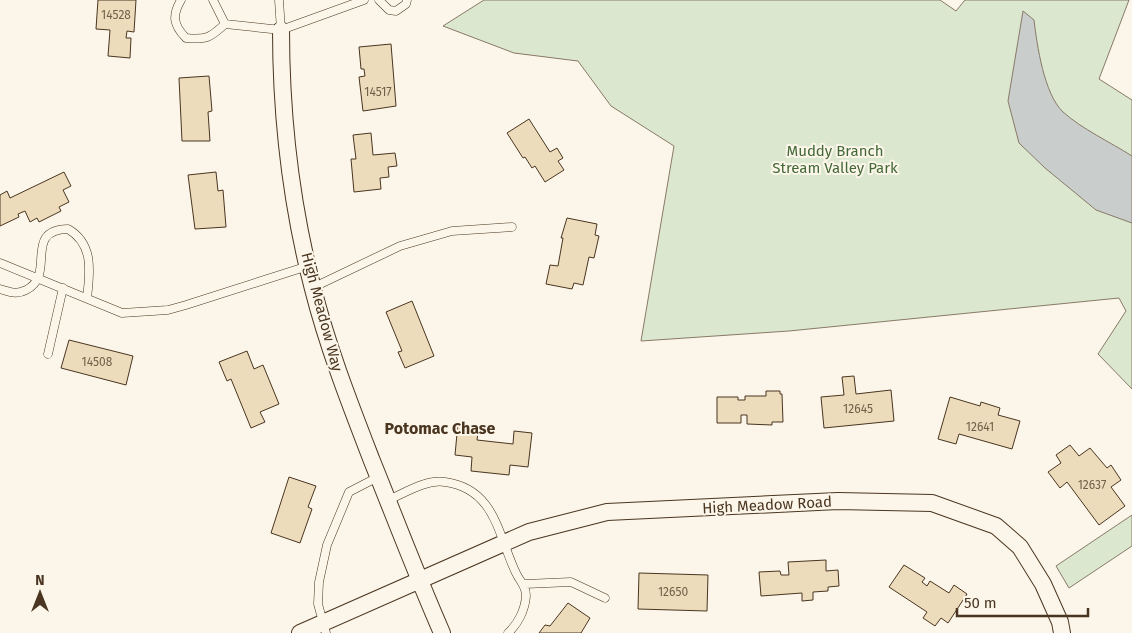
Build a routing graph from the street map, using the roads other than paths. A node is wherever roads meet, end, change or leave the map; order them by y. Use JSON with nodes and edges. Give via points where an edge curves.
{"nodes":[{"id":1,"x":181,"y":0,"type":"edge"},
{"id":2,"x":213,"y":0,"type":"edge"},
{"id":3,"x":279,"y":0,"type":"edge"},
{"id":4,"x":364,"y":0,"type":"edge"},
{"id":5,"x":379,"y":0,"type":"edge"},
{"id":6,"x":407,"y":0,"type":"edge"},
{"id":7,"x":225,"y":24,"type":"junction"},
{"id":8,"x":281,"y":30,"type":"junction"},
{"id":9,"x":512,"y":227,"type":"dead end"},
{"id":10,"x":0,"y":264,"type":"edge"},
{"id":11,"x":308,"y":266,"type":"junction"},
{"id":12,"x":40,"y":279,"type":"junction"},
{"id":13,"x":63,"y":288,"type":"junction"},
{"id":14,"x":312,"y":288,"type":"junction"},
{"id":15,"x":0,"y":289,"type":"edge"},
{"id":16,"x":87,"y":298,"type":"junction"},
{"id":17,"x":48,"y":354,"type":"dead end"},
{"id":18,"x":379,"y":477,"type":"junction"},
{"id":19,"x":388,"y":500,"type":"junction"},
{"id":20,"x":505,"y":543,"type":"junction"},
{"id":21,"x":420,"y":582,"type":"junction"},
{"id":22,"x":525,"y":584,"type":"junction"},
{"id":23,"x":604,"y":598,"type":"dead end"},
{"id":24,"x":324,"y":628,"type":"edge"},
{"id":25,"x":300,"y":633,"type":"edge"},
{"id":26,"x":442,"y":633,"type":"edge"},
{"id":27,"x":508,"y":633,"type":"edge"},
{"id":28,"x":1062,"y":633,"type":"edge"}],
"edges":[{"from":1,"to":7,"type":"lane","via":[[174,19],[177,29],[186,38],[200,40],[212,36]]},
{"from":2,"to":7,"type":"lane"},
{"from":3,"to":8,"type":"lane"},
{"from":4,"to":8,"type":"lane"},
{"from":5,"to":6,"type":"lane","via":[[389,10],[396,11]]},
{"from":7,"to":8,"type":"lane"},
{"from":8,"to":11,"type":"street","name":"High Meadow Way","via":[[281,86],[288,162]]},
{"from":9,"to":14,"type":"lane","via":[[452,231],[400,246]]},
{"from":10,"to":12,"type":"lane"},
{"from":11,"to":14,"type":"street","name":"High Meadow Way"},
{"from":11,"to":16,"type":"lane","via":[[168,310],[122,313]]},
{"from":12,"to":13,"type":"lane"},
{"from":12,"to":15,"type":"lane","via":[[22,292]]},
{"from":12,"to":16,"type":"lane","via":[[46,236],[68,229],[83,241],[88,256]]},
{"from":13,"to":16,"type":"lane"},
{"from":13,"to":17,"type":"lane"},
{"from":14,"to":18,"type":"street","name":"High Meadow Way","via":[[335,364]]},
{"from":18,"to":19,"type":"street","name":"High Meadow Way"},
{"from":18,"to":24,"type":"lane","via":[[350,492],[327,545],[318,604]]},
{"from":19,"to":20,"type":"lane","via":[[429,483],[456,485],[485,502]]},
{"from":19,"to":21,"type":"street","name":"High Meadow Way"},
{"from":20,"to":21,"type":"street","name":"High Meadow Road"},
{"from":20,"to":22,"type":"lane","via":[[516,574]]},
{"from":20,"to":28,"type":"street","name":"High Meadow Road","via":[[529,532],[607,512],[838,501],[932,503],[996,526],[1020,547],[1043,584]]},
{"from":21,"to":24,"type":"street","name":"High Meadow Road"},
{"from":21,"to":26,"type":"street"},
{"from":22,"to":23,"type":"lane","via":[[571,582]]},
{"from":22,"to":27,"type":"lane","via":[[522,611]]},
{"from":24,"to":25,"type":"street","name":"High Meadow Road"}]}
